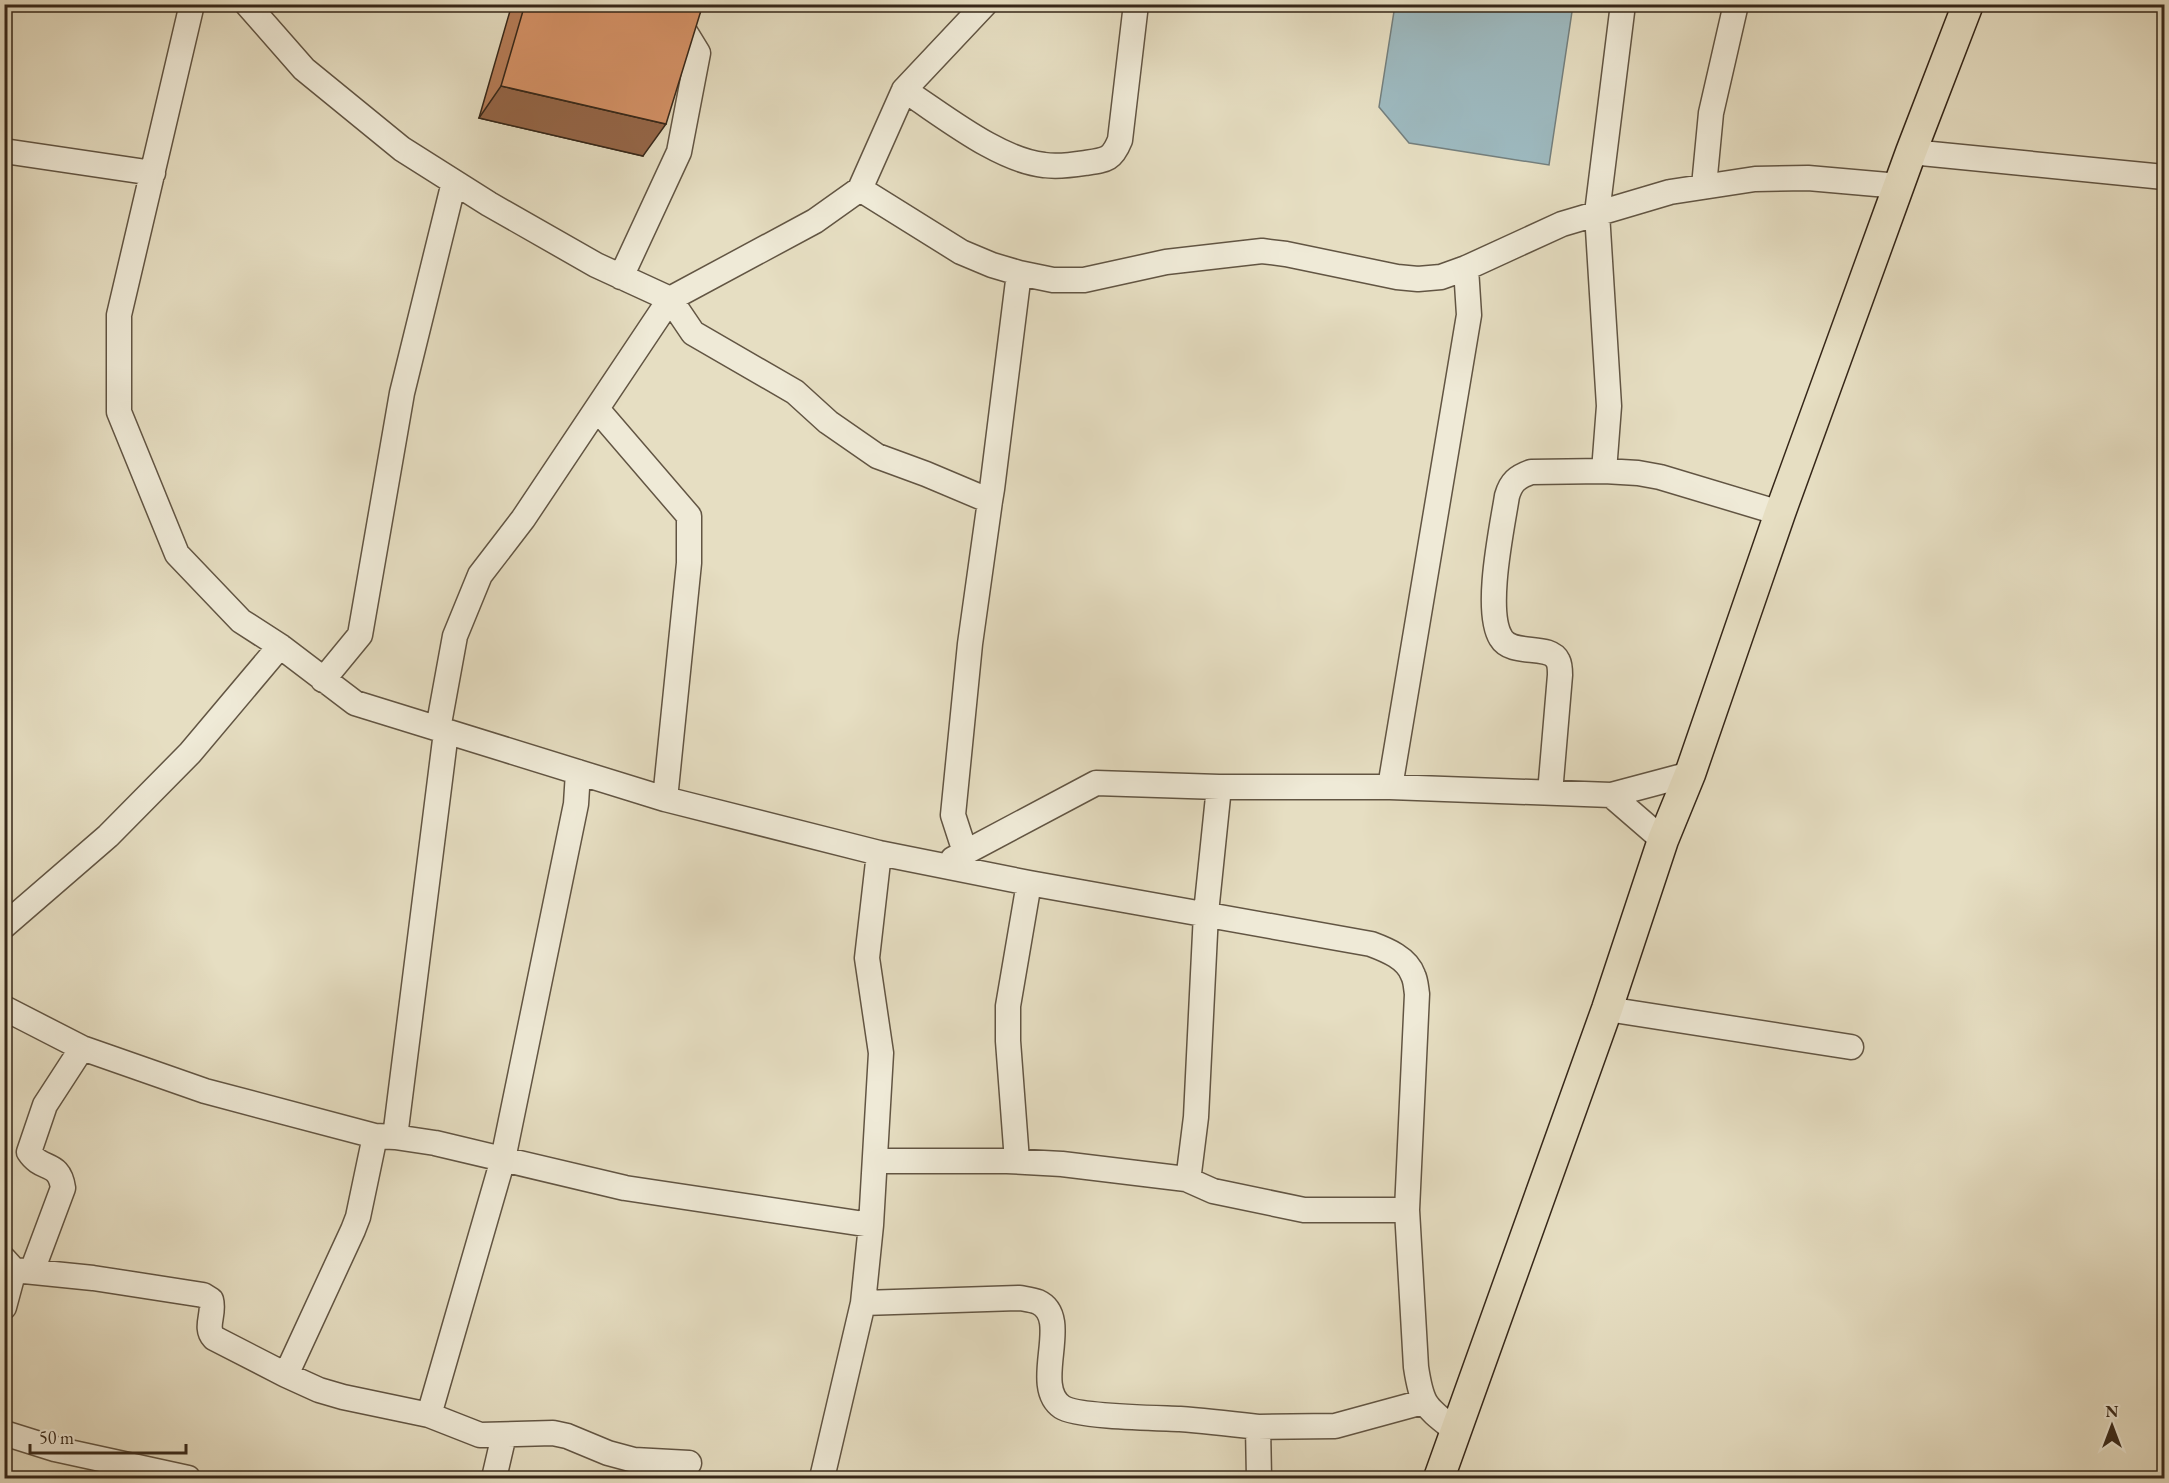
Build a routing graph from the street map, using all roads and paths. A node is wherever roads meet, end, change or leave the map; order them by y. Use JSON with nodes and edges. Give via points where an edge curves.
{"nodes":[{"id":1,"x":192,"y":4,"type":"edge"},
{"id":2,"x":247,"y":4,"type":"edge"},
{"id":3,"x":668,"y":4,"type":"edge"},
{"id":4,"x":985,"y":4,"type":"edge"},
{"id":5,"x":1136,"y":4,"type":"edge"},
{"id":6,"x":1623,"y":4,"type":"edge"},
{"id":7,"x":1736,"y":4,"type":"edge"},
{"id":8,"x":1968,"y":4,"type":"edge"},
{"id":9,"x":904,"y":90,"type":"junction"},
{"id":10,"x":4,"y":151,"type":"edge"},
{"id":11,"x":1911,"y":152,"type":"junction"},
{"id":12,"x":153,"y":173,"type":"junction"},
{"id":13,"x":2164,"y":177,"type":"edge"},
{"id":14,"x":454,"y":182,"type":"junction"},
{"id":15,"x":1704,"y":186,"type":"junction"},
{"id":16,"x":1899,"y":186,"type":"junction"},
{"id":17,"x":860,"y":189,"type":"junction"},
{"id":18,"x":1597,"y":213,"type":"junction"},
{"id":19,"x":1466,"y":268,"type":"junction"},
{"id":20,"x":1019,"y":273,"type":"junction"},
{"id":21,"x":621,"y":277,"type":"junction"},
{"id":22,"x":670,"y":299,"type":"junction"},
{"id":23,"x":597,"y":409,"type":"junction"},
{"id":24,"x":1604,"y":471,"type":"junction"},
{"id":25,"x":990,"y":501,"type":"junction"},
{"id":26,"x":1780,"y":513,"type":"junction"},
{"id":27,"x":280,"y":645,"type":"junction"},
{"id":28,"x":323,"y":680,"type":"junction"},
{"id":29,"x":438,"y":729,"type":"junction"},
{"id":30,"x":578,"y":772,"type":"junction"},
{"id":31,"x":1690,"y":774,"type":"junction"},
{"id":32,"x":1219,"y":787,"type":"junction"},
{"id":33,"x":1390,"y":787,"type":"junction"},
{"id":34,"x":1550,"y":793,"type":"junction"},
{"id":35,"x":1611,"y":795,"type":"junction"},
{"id":36,"x":665,"y":799,"type":"junction"},
{"id":37,"x":1663,"y":840,"type":"junction"},
{"id":38,"x":965,"y":852,"type":"junction"},
{"id":39,"x":879,"y":853,"type":"junction"},
{"id":40,"x":943,"y":864,"type":"junction"},
{"id":41,"x":1029,"y":883,"type":"junction"},
{"id":42,"x":1206,"y":913,"type":"junction"},
{"id":43,"x":4,"y":926,"type":"edge"},
{"id":44,"x":4,"y":1008,"type":"edge"},
{"id":45,"x":1607,"y":1009,"type":"junction"},
{"id":46,"x":1851,"y":1047,"type":"dead end"},
{"id":47,"x":82,"y":1048,"type":"junction"},
{"id":48,"x":385,"y":1137,"type":"junction"},
{"id":49,"x":503,"y":1160,"type":"junction"},
{"id":50,"x":875,"y":1161,"type":"junction"},
{"id":51,"x":1017,"y":1161,"type":"junction"},
{"id":52,"x":1186,"y":1179,"type":"junction"},
{"id":53,"x":1407,"y":1209,"type":"junction"},
{"id":54,"x":871,"y":1225,"type":"junction"},
{"id":55,"x":17,"y":1266,"type":"edge"},
{"id":56,"x":863,"y":1303,"type":"junction"},
{"id":57,"x":4,"y":1307,"type":"edge"},
{"id":58,"x":286,"y":1374,"type":"junction"},
{"id":59,"x":1424,"y":1402,"type":"junction"},
{"id":60,"x":429,"y":1415,"type":"junction"},
{"id":61,"x":1258,"y":1427,"type":"junction"},
{"id":62,"x":1456,"y":1431,"type":"junction"},
{"id":63,"x":4,"y":1432,"type":"edge"},
{"id":64,"x":504,"y":1435,"type":"junction"},
{"id":65,"x":689,"y":1463,"type":"dead end"},
{"id":66,"x":183,"y":1478,"type":"edge"},
{"id":67,"x":494,"y":1479,"type":"edge"},
{"id":68,"x":822,"y":1479,"type":"edge"},
{"id":69,"x":1258,"y":1479,"type":"edge"},
{"id":70,"x":1439,"y":1479,"type":"edge"}],
"edges":[{"from":1,"to":12,"type":"street"},
{"from":2,"to":14,"type":"street","via":[[304,69],[402,149]]},
{"from":3,"to":21,"type":"street","via":[[698,52],[679,152]]},
{"from":4,"to":9,"type":"street"},
{"from":5,"to":9,"type":"street","via":[[1120,140],[1115,153],[1104,160],[1064,166],[1019,158],[991,146]]},
{"from":6,"to":18,"type":"street"},
{"from":7,"to":15,"type":"street","via":[[1711,113]]},
{"from":8,"to":11,"type":"main road"},
{"from":9,"to":17,"type":"street"},
{"from":10,"to":12,"type":"street"},
{"from":11,"to":13,"type":"street"},
{"from":11,"to":16,"type":"main road"},
{"from":12,"to":27,"type":"street","via":[[119,315],[119,412],[177,554],[241,621]]},
{"from":14,"to":21,"type":"street"},
{"from":14,"to":28,"type":"street","via":[[402,393],[360,635]]},
{"from":15,"to":16,"type":"street","via":[[1755,179],[1808,178]]},
{"from":15,"to":18,"type":"street"},
{"from":16,"to":26,"type":"main road"},
{"from":17,"to":20,"type":"street","via":[[961,252]]},
{"from":17,"to":22,"type":"street","via":[[815,221]]},
{"from":18,"to":19,"type":"street","via":[[1534,235]]},
{"from":18,"to":24,"type":"street","via":[[1609,406]]},
{"from":19,"to":20,"type":"street","via":[[1441,277],[1418,279],[1262,251],[1166,262],[1084,280],[1053,280]]},
{"from":19,"to":33,"type":"street","via":[[1469,315]]},
{"from":20,"to":25,"type":"street"},
{"from":21,"to":22,"type":"street"},
{"from":22,"to":23,"type":"street"},
{"from":22,"to":25,"type":"street","via":[[693,333],[795,392],[828,422],[877,456]]},
{"from":23,"to":29,"type":"street","via":[[480,575],[455,636]]},
{"from":23,"to":36,"type":"street","via":[[689,516],[689,563]]},
{"from":24,"to":26,"type":"street","via":[[1660,477]]},
{"from":24,"to":34,"type":"street","via":[[1531,472],[1511,483],[1507,496],[1494,592],[1496,627],[1511,647],[1551,654],[1558,661]]},
{"from":25,"to":38,"type":"street","via":[[970,644],[953,815]]},
{"from":26,"to":31,"type":"main road"},
{"from":27,"to":28,"type":"street"},
{"from":27,"to":43,"type":"street","via":[[190,753],[108,836]]},
{"from":28,"to":29,"type":"street","via":[[355,704]]},
{"from":29,"to":30,"type":"street"},
{"from":29,"to":48,"type":"street","via":[[446,732]]},
{"from":30,"to":36,"type":"street"},
{"from":30,"to":49,"type":"street","via":[[576,804]]},
{"from":31,"to":35,"type":"street"},
{"from":31,"to":37,"type":"main road"},
{"from":32,"to":33,"type":"street"},
{"from":32,"to":38,"type":"street","via":[[1096,783]]},
{"from":32,"to":42,"type":"street"},
{"from":33,"to":34,"type":"street"},
{"from":34,"to":35,"type":"street"},
{"from":35,"to":37,"type":"street"},
{"from":36,"to":39,"type":"street"},
{"from":37,"to":45,"type":"main road"},
{"from":38,"to":40,"type":"street"},
{"from":39,"to":40,"type":"street"},
{"from":39,"to":50,"type":"street","via":[[867,958],[881,1053]]},
{"from":40,"to":41,"type":"street"},
{"from":41,"to":42,"type":"street"},
{"from":41,"to":51,"type":"street","via":[[1008,1006]]},
{"from":42,"to":52,"type":"street","via":[[1196,1117]]},
{"from":42,"to":53,"type":"street","via":[[1371,944],[1389,950],[1405,963],[1413,975],[1417,994]]},
{"from":44,"to":47,"type":"street"},
{"from":45,"to":46,"type":"street"},
{"from":45,"to":62,"type":"main road"},
{"from":47,"to":48,"type":"street","via":[[205,1091]]},
{"from":47,"to":55,"type":"street","via":[[45,1105],[29,1152],[34,1161],[55,1169],[63,1188]]},
{"from":48,"to":49,"type":"street","via":[[435,1143]]},
{"from":48,"to":58,"type":"street","via":[[353,1230]]},
{"from":49,"to":54,"type":"street","via":[[625,1188]]},
{"from":49,"to":60,"type":"street"},
{"from":50,"to":51,"type":"street"},
{"from":50,"to":54,"type":"street"},
{"from":51,"to":52,"type":"street"},
{"from":52,"to":53,"type":"street","via":[[1213,1191],[1288,1208]]},
{"from":53,"to":59,"type":"street","via":[[1416,1367]]},
{"from":54,"to":56,"type":"street"},
{"from":55,"to":57,"type":"street"},
{"from":55,"to":58,"type":"street","via":[[204,1295],[211,1300],[209,1333],[214,1338]]},
{"from":56,"to":61,"type":"street","via":[[1020,1298],[1038,1302],[1049,1313],[1053,1329],[1049,1374],[1053,1398],[1063,1407]]},
{"from":56,"to":68,"type":"street"},
{"from":58,"to":60,"type":"street","via":[[343,1397]]},
{"from":59,"to":61,"type":"street","via":[[1335,1426]]},
{"from":59,"to":62,"type":"street"},
{"from":60,"to":64,"type":"street","via":[[480,1435]]},
{"from":61,"to":69,"type":"street"},
{"from":62,"to":70,"type":"main road"},
{"from":63,"to":66,"type":"street","via":[[54,1449]]},
{"from":64,"to":65,"type":"street","via":[[553,1433],[634,1460]]},
{"from":64,"to":67,"type":"street"}]}
